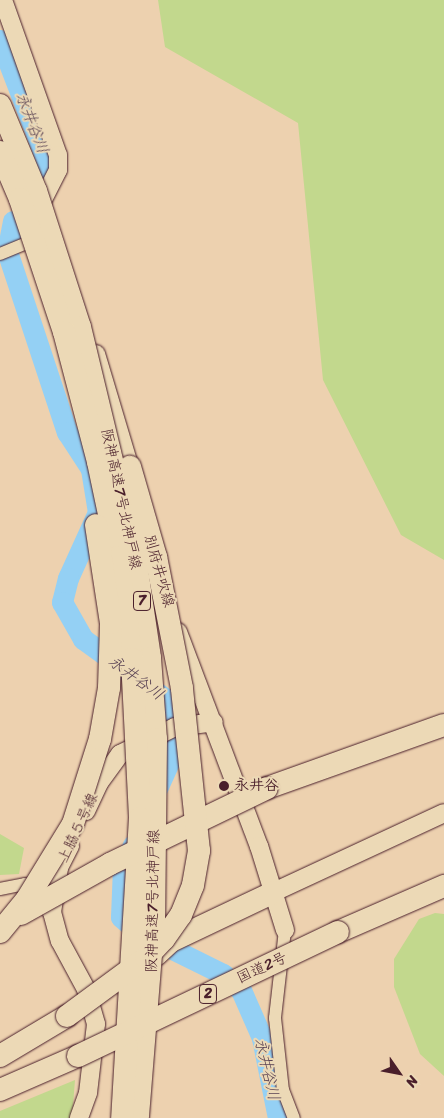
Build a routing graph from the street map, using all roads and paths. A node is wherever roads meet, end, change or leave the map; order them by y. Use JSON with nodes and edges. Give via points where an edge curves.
{"nodes":[{"id":1,"x":3,"y":0,"type":"edge"},
{"id":2,"x":0,"y":91,"type":"edge"},
{"id":3,"x":0,"y":105,"type":"edge"},
{"id":4,"x":0,"y":152,"type":"edge"},
{"id":5,"x":43,"y":200,"type":"junction"},
{"id":6,"x":54,"y":231,"type":"junction"},
{"id":7,"x":0,"y":254,"type":"edge"},
{"id":8,"x":72,"y":330,"type":"junction"},
{"id":9,"x":214,"y":722,"type":"junction"},
{"id":10,"x":444,"y":725,"type":"edge"},
{"id":11,"x":444,"y":813,"type":"edge"},
{"id":12,"x":444,"y":886,"type":"edge"},
{"id":13,"x":0,"y":889,"type":"edge"},
{"id":14,"x":56,"y":890,"type":"junction"},
{"id":15,"x":274,"y":892,"type":"junction"},
{"id":16,"x":0,"y":925,"type":"edge"},
{"id":17,"x":285,"y":930,"type":"joint"},
{"id":18,"x":0,"y":932,"type":"edge"},
{"id":19,"x":0,"y":1056,"type":"edge"},
{"id":20,"x":0,"y":1090,"type":"edge"},
{"id":21,"x":78,"y":1118,"type":"edge"},
{"id":22,"x":122,"y":1118,"type":"edge"},
{"id":23,"x":126,"y":1118,"type":"edge"},
{"id":24,"x":134,"y":1118,"type":"edge"},
{"id":25,"x":138,"y":1118,"type":"edge"},
{"id":26,"x":294,"y":1118,"type":"edge"}],
"edges":[{"from":1,"to":5,"type":"street","via":[[58,154],[58,170]]},
{"from":2,"to":5,"type":"street","name":"別府井吹線"},
{"from":3,"to":8,"type":"highway","name":"阪神高速7号北神戸線","number":"7","bridge":true,"via":[[36,191]]},
{"from":4,"to":8,"type":"highway","name":"阪神高速7号北神戸線","number":"7","bridge":true},
{"from":5,"to":6,"type":"street","name":"別府井吹線"},
{"from":6,"to":7,"type":"street"},
{"from":6,"to":9,"type":"street","name":"別府井吹線","via":[[113,404],[172,618]]},
{"from":8,"to":18,"type":"highway","bridge":true,"via":[[111,623],[109,688],[100,739],[73,824],[27,899]]},
{"from":8,"to":19,"type":"highway","bridge":true,"via":[[127,455],[156,557],[182,688],[199,851],[193,885],[181,915],[164,939],[139,964],[67,1016]]},
{"from":8,"to":22,"type":"highway","name":"阪神高速7号北神戸線","number":"7","bridge":true,"via":[[108,509],[132,658],[140,818]]},
{"from":8,"to":25,"type":"highway","name":"阪神高速7号北神戸線","number":"7","bridge":true,"via":[[135,556],[150,658],[156,739],[154,917]]},
{"from":9,"to":14,"type":"street","name":"上脇５号線","bridge":true,"via":[[175,727],[120,754],[99,783],[59,868]]},
{"from":9,"to":15,"type":"street","name":"別府井吹線"},
{"from":10,"to":16,"type":"highway","bridge":true,"via":[[267,788],[110,864]]},
{"from":11,"to":15,"type":"street"},
{"from":12,"to":20,"type":"highway","name":"国道2号","number":"2","bridge":true},
{"from":13,"to":14,"type":"street","via":[[25,884]]},
{"from":14,"to":21,"type":"street","name":"上脇５号線","via":[[52,912],[60,941],[86,988],[96,1024],[88,1093]]},
{"from":15,"to":17,"type":"street","name":"別府井吹線"},
{"from":15,"to":23,"type":"highway","via":[[171,941],[147,965],[138,996]]},
{"from":15,"to":24,"type":"highway","via":[[257,906],[175,948],[153,969],[148,980]]},
{"from":17,"to":26,"type":"street","name":"別府井吹線","via":[[275,1018],[283,1090]]}]}
